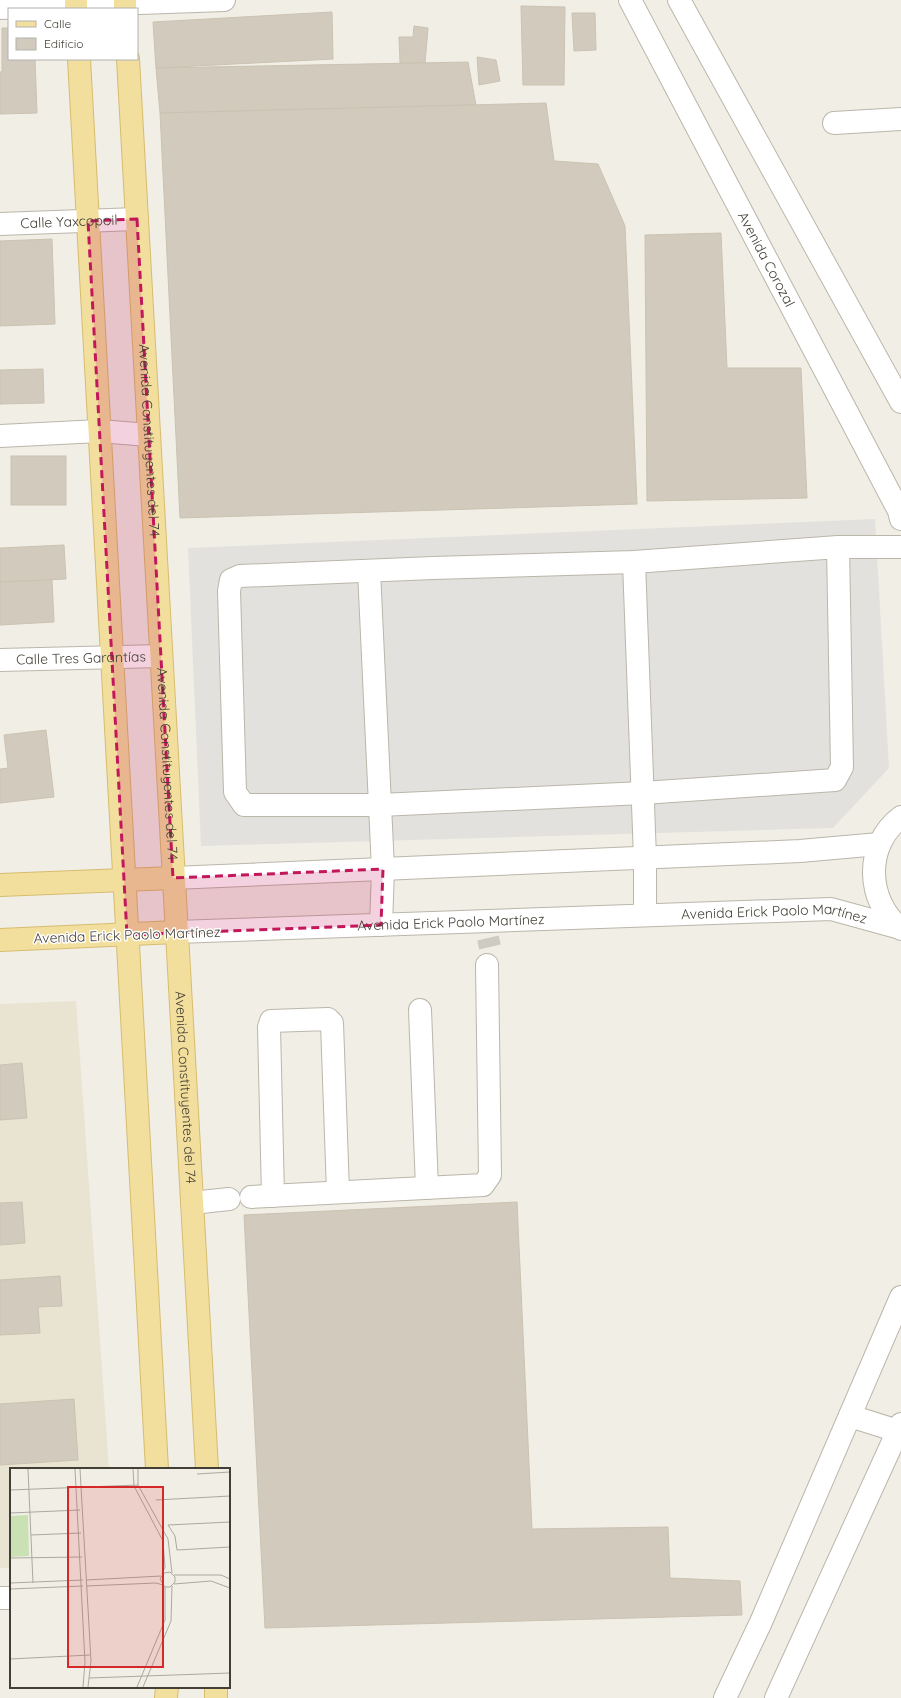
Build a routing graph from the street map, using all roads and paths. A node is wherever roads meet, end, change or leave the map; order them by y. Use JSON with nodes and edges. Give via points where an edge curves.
{"nodes":[{"id":1,"x":224,"y":0,"type":"edge"},
{"id":2,"x":630,"y":0,"type":"edge"},
{"id":3,"x":679,"y":0,"type":"edge"},
{"id":4,"x":125,"y":4,"type":"edge"},
{"id":5,"x":76,"y":5,"type":"edge"},
{"id":6,"x":0,"y":8,"type":"edge"},
{"id":7,"x":79,"y":60,"type":"edge"},
{"id":8,"x":128,"y":60,"type":"edge"},
{"id":9,"x":901,"y":119,"type":"edge"},
{"id":10,"x":834,"y":123,"type":"dead end"},
{"id":11,"x":137,"y":219,"type":"junction"},
{"id":12,"x":88,"y":221,"type":"junction"},
{"id":13,"x":0,"y":224,"type":"edge"},
{"id":14,"x":901,"y":402,"type":"edge"},
{"id":15,"x":99,"y":431,"type":"junction"},
{"id":16,"x":149,"y":435,"type":"junction"},
{"id":17,"x":0,"y":436,"type":"edge"},
{"id":18,"x":901,"y":519,"type":"edge"},
{"id":19,"x":838,"y":547,"type":"junction"},
{"id":20,"x":901,"y":547,"type":"edge"},
{"id":21,"x":634,"y":562,"type":"junction"},
{"id":22,"x":369,"y":571,"type":"junction"},
{"id":23,"x":161,"y":656,"type":"junction"},
{"id":24,"x":112,"y":658,"type":"junction"},
{"id":25,"x":0,"y":660,"type":"edge"},
{"id":26,"x":643,"y":793,"type":"junction"},
{"id":27,"x":901,"y":800,"type":"edge"},
{"id":28,"x":380,"y":805,"type":"junction"},
{"id":29,"x":897,"y":820,"type":"edge"},
{"id":30,"x":879,"y":844,"type":"junction"},
{"id":31,"x":646,"y":858,"type":"junction"},
{"id":32,"x":383,"y":869,"type":"junction"},
{"id":33,"x":173,"y":878,"type":"junction"},
{"id":34,"x":124,"y":880,"type":"junction"},
{"id":35,"x":0,"y":885,"type":"edge"},
{"id":36,"x":645,"y":915,"type":"junction"},
{"id":37,"x":381,"y":925,"type":"junction"},
{"id":38,"x":900,"y":929,"type":"edge"},
{"id":39,"x":176,"y":932,"type":"junction"},
{"id":40,"x":127,"y":935,"type":"junction"},
{"id":41,"x":0,"y":940,"type":"edge"},
{"id":42,"x":487,"y":964,"type":"tunnel mouth"},
{"id":43,"x":420,"y":1010,"type":"dead end"},
{"id":44,"x":427,"y":1188,"type":"junction"},
{"id":45,"x":338,"y":1192,"type":"junction"},
{"id":46,"x":273,"y":1196,"type":"junction"},
{"id":47,"x":250,"y":1197,"type":"dead end"},
{"id":48,"x":229,"y":1199,"type":"dead end"},
{"id":49,"x":192,"y":1203,"type":"junction"},
{"id":50,"x":901,"y":1297,"type":"edge"},
{"id":51,"x":850,"y":1416,"type":"junction"},
{"id":52,"x":900,"y":1428,"type":"edge"},
{"id":53,"x":157,"y":1468,"type":"edge"},
{"id":54,"x":207,"y":1468,"type":"edge"},
{"id":55,"x":167,"y":1688,"type":"edge"},
{"id":56,"x":166,"y":1698,"type":"edge"},
{"id":57,"x":725,"y":1698,"type":"edge"},
{"id":58,"x":776,"y":1698,"type":"edge"}],
"edges":[{"from":1,"to":4,"type":"street"},
{"from":2,"to":18,"type":"street","name":"Avenida Corozal"},
{"from":3,"to":14,"type":"street"},
{"from":4,"to":5,"type":"street"},
{"from":5,"to":6,"type":"street"},
{"from":7,"to":12,"type":"main road"},
{"from":8,"to":11,"type":"main road","name":"Avenida Constituyentes del 74"},
{"from":9,"to":10,"type":"street"},
{"from":11,"to":12,"type":"street","name":"Calle Yaxcopoil"},
{"from":11,"to":16,"type":"main road","name":"Avenida Constituyentes del 74"},
{"from":12,"to":13,"type":"street","name":"Calle Yaxcopoil"},
{"from":12,"to":15,"type":"main road"},
{"from":15,"to":16,"type":"street"},
{"from":15,"to":17,"type":"street"},
{"from":15,"to":24,"type":"main road"},
{"from":16,"to":23,"type":"main road","name":"Avenida Constituyentes del 74"},
{"from":19,"to":20,"type":"street"},
{"from":19,"to":21,"type":"street"},
{"from":19,"to":26,"type":"street","via":[[842,767],[835,780]]},
{"from":21,"to":22,"type":"street"},
{"from":21,"to":26,"type":"street"},
{"from":22,"to":28,"type":"street"},
{"from":22,"to":28,"type":"street","via":[[240,576],[231,580],[229,591],[235,792],[244,805]]},
{"from":23,"to":24,"type":"street","name":"Calle Tres Garantías"},
{"from":23,"to":33,"type":"main road","name":"Avenida Constituyentes del 74"},
{"from":24,"to":25,"type":"street","name":"Calle Tres Garantías"},
{"from":24,"to":34,"type":"main road"},
{"from":26,"to":28,"type":"street"},
{"from":26,"to":31,"type":"street"},
{"from":27,"to":29,"type":"street"},
{"from":28,"to":32,"type":"street"},
{"from":29,"to":30,"type":"street"},
{"from":30,"to":31,"type":"street","via":[[800,851]]},
{"from":30,"to":38,"type":"street","via":[[873,866],[875,890],[884,911]]},
{"from":31,"to":32,"type":"street"},
{"from":31,"to":36,"type":"street"},
{"from":32,"to":33,"type":"street"},
{"from":32,"to":37,"type":"street"},
{"from":33,"to":34,"type":"main road"},
{"from":33,"to":39,"type":"main road","name":"Avenida Constituyentes del 74"},
{"from":34,"to":35,"type":"main road"},
{"from":34,"to":40,"type":"main road"},
{"from":36,"to":37,"type":"street","name":"Avenida Erick Paolo Martínez","via":[[488,930]]},
{"from":36,"to":38,"type":"street","name":"Avenida Erick Paolo Martínez","via":[[831,909]]},
{"from":37,"to":39,"type":"street","name":"Avenida Erick Paolo Martínez"},
{"from":39,"to":40,"type":"main road","name":"Avenida Erick Paolo Martínez"},
{"from":39,"to":49,"type":"main road","name":"Avenida Constituyentes del 74"},
{"from":40,"to":41,"type":"main road","name":"Avenida Erick Paolo Martínez"},
{"from":40,"to":53,"type":"main road"},
{"from":42,"to":44,"type":"street","via":[[490,1175],[483,1185]]},
{"from":43,"to":44,"type":"street"},
{"from":44,"to":45,"type":"street"},
{"from":45,"to":46,"type":"street"},
{"from":45,"to":46,"type":"street","via":[[332,1023],[328,1019],[271,1021],[269,1027]]},
{"from":46,"to":47,"type":"street"},
{"from":48,"to":49,"type":"street"},
{"from":49,"to":54,"type":"main road","name":"Avenida Constituyentes del 74"},
{"from":50,"to":51,"type":"street"},
{"from":51,"to":52,"type":"street"},
{"from":51,"to":57,"type":"street","via":[[761,1622]]},
{"from":52,"to":58,"type":"street"},
{"from":55,"to":56,"type":"main road"}]}
